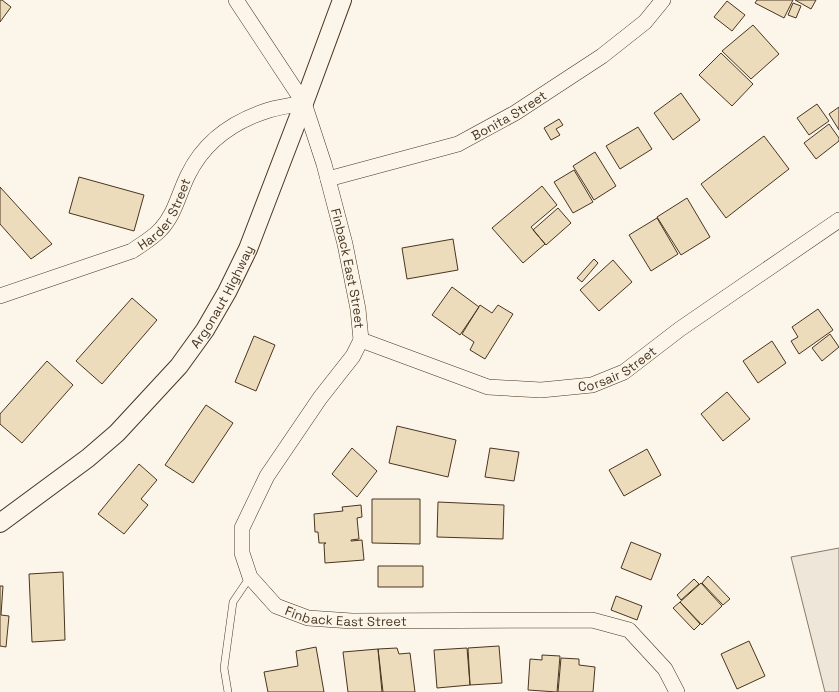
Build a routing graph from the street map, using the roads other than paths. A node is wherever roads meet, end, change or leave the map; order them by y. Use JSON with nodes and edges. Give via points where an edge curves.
{"nodes":[{"id":1,"x":236,"y":0,"type":"edge"},
{"id":2,"x":342,"y":0,"type":"edge"},
{"id":3,"x":664,"y":0,"type":"edge"},
{"id":4,"x":304,"y":103,"type":"junction"},
{"id":5,"x":328,"y":179,"type":"junction"},
{"id":6,"x":839,"y":220,"type":"edge"},
{"id":7,"x":0,"y":296,"type":"edge"},
{"id":8,"x":361,"y":340,"type":"junction"},
{"id":9,"x":0,"y":523,"type":"edge"},
{"id":10,"x":250,"y":577,"type":"junction"},
{"id":11,"x":228,"y":692,"type":"edge"},
{"id":12,"x":677,"y":692,"type":"edge"}],
"edges":[{"from":1,"to":4,"type":"street","name":"Finback East Street"},
{"from":2,"to":4,"type":"street","name":"Argonaut Highway"},
{"from":3,"to":5,"type":"street","name":"Bonita Street","via":[[644,22],[602,56],[515,113],[458,144]]},
{"from":4,"to":5,"type":"street","name":"Finback East Street"},
{"from":4,"to":7,"type":"street","name":"Harder Street","via":[[253,116],[231,126],[208,145],[189,174],[172,214],[150,240],[132,251]]},
{"from":4,"to":9,"type":"street","name":"Argonaut Highway","via":[[248,249],[205,330],[179,366],[117,433],[88,458]]},
{"from":5,"to":8,"type":"street","name":"Finback East Street","via":[[345,244],[358,309]]},
{"from":6,"to":8,"type":"street","name":"Corsair Street","via":[[680,329],[624,372],[592,385],[541,390],[488,387]]},
{"from":8,"to":10,"type":"street","name":"Finback East Street","via":[[353,356],[320,398],[267,476],[242,528],[242,553]]},
{"from":10,"to":11,"type":"lane","via":[[233,602],[224,668]]},
{"from":10,"to":12,"type":"street","name":"Finback East Street","via":[[276,606],[308,618],[352,621],[592,620],[630,630],[665,669]]}]}
